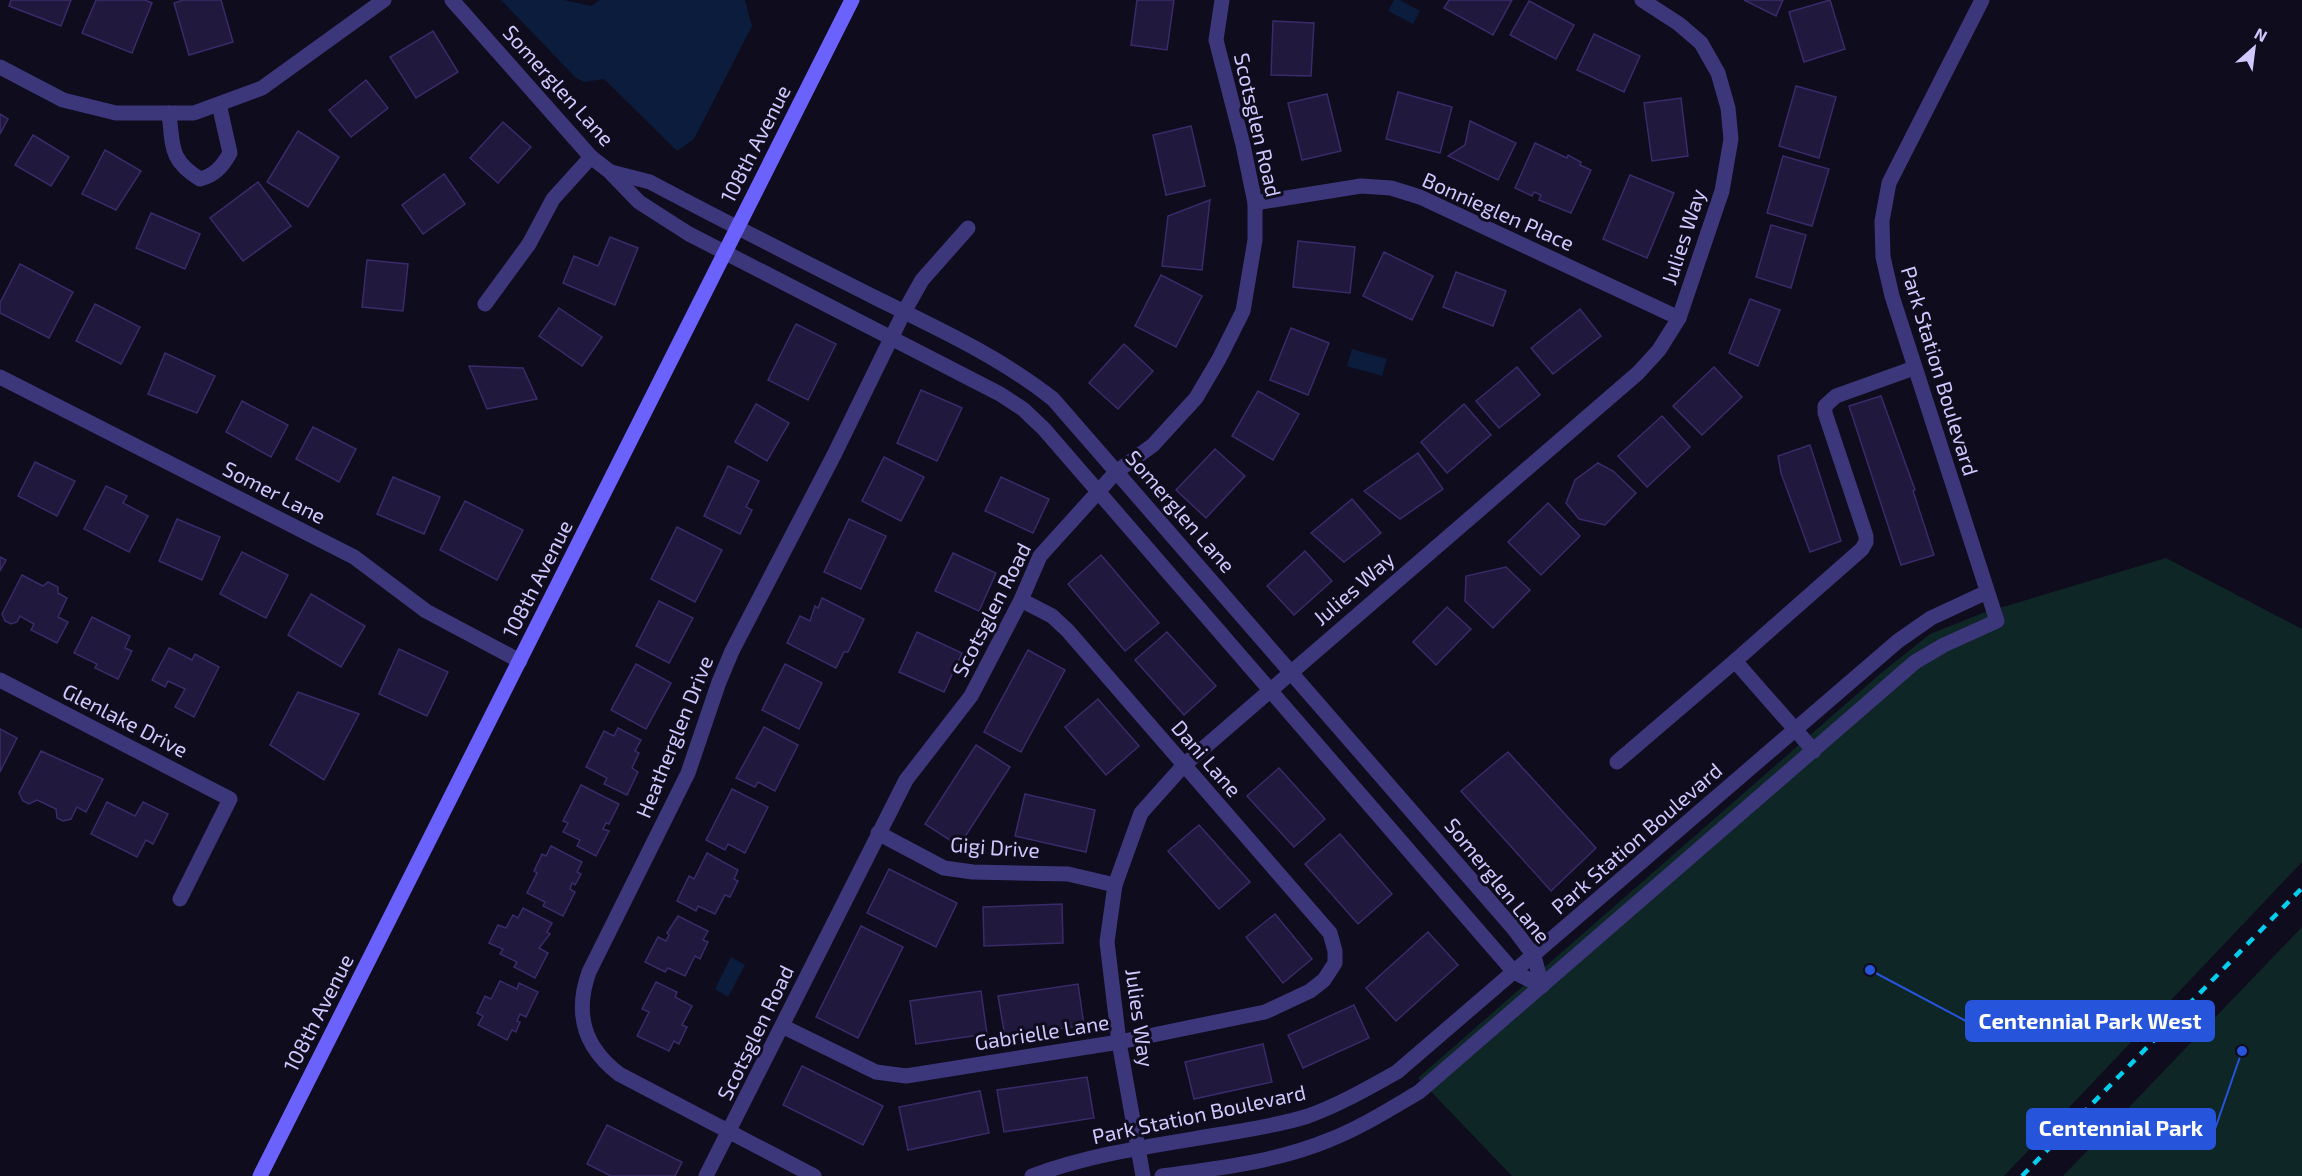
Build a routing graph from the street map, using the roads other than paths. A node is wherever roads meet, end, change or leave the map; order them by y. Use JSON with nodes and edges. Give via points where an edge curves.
{"nodes":[{"id":1,"x":384,"y":0,"type":"edge"},
{"id":2,"x":452,"y":0,"type":"edge"},
{"id":3,"x":852,"y":0,"type":"edge"},
{"id":4,"x":1222,"y":0,"type":"edge"},
{"id":5,"x":1642,"y":0,"type":"edge"},
{"id":6,"x":1982,"y":0,"type":"edge"},
{"id":7,"x":0,"y":67,"type":"edge"},
{"id":8,"x":219,"y":104,"type":"junction"},
{"id":9,"x":169,"y":113,"type":"junction"},
{"id":10,"x":591,"y":157,"type":"junction"},
{"id":11,"x":609,"y":171,"type":"junction"},
{"id":12,"x":1255,"y":203,"type":"junction"},
{"id":13,"x":737,"y":228,"type":"junction"},
{"id":14,"x":968,"y":228,"type":"dead end"},
{"id":15,"x":724,"y":254,"type":"junction"},
{"id":16,"x":485,"y":304,"type":"dead end"},
{"id":17,"x":904,"y":312,"type":"junction"},
{"id":18,"x":1678,"y":318,"type":"junction"},
{"id":19,"x":891,"y":339,"type":"junction"},
{"id":20,"x":1914,"y":368,"type":"junction"},
{"id":21,"x":0,"y":377,"type":"edge"},
{"id":22,"x":1116,"y":472,"type":"junction"},
{"id":23,"x":1099,"y":492,"type":"junction"},
{"id":24,"x":1987,"y":592,"type":"junction"},
{"id":25,"x":1021,"y":600,"type":"junction"},
{"id":26,"x":520,"y":661,"type":"junction"},
{"id":27,"x":1735,"y":661,"type":"junction"},
{"id":28,"x":1292,"y":671,"type":"junction"},
{"id":29,"x":0,"y":681,"type":"edge"},
{"id":30,"x":1271,"y":689,"type":"junction"},
{"id":31,"x":1795,"y":730,"type":"junction"},
{"id":32,"x":1814,"y":751,"type":"junction"},
{"id":33,"x":1617,"y":762,"type":"dead end"},
{"id":34,"x":1184,"y":765,"type":"junction"},
{"id":35,"x":878,"y":833,"type":"junction"},
{"id":36,"x":1115,"y":885,"type":"junction"},
{"id":37,"x":180,"y":899,"type":"dead end"},
{"id":38,"x":1534,"y":956,"type":"junction"},
{"id":39,"x":1335,"y":963,"type":"joint"},
{"id":40,"x":1514,"y":972,"type":"junction"},
{"id":41,"x":1542,"y":986,"type":"junction"},
{"id":42,"x":782,"y":1026,"type":"junction"},
{"id":43,"x":1119,"y":1042,"type":"junction"},
{"id":44,"x":729,"y":1132,"type":"junction"},
{"id":45,"x":1138,"y":1148,"type":"junction"},
{"id":46,"x":260,"y":1176,"type":"edge"},
{"id":47,"x":706,"y":1176,"type":"edge"},
{"id":48,"x":814,"y":1176,"type":"edge"},
{"id":49,"x":1032,"y":1176,"type":"edge"},
{"id":50,"x":1143,"y":1176,"type":"edge"},
{"id":51,"x":1162,"y":1176,"type":"edge"}],
"edges":[{"from":1,"to":8,"type":"street","via":[[262,88]]},
{"from":2,"to":10,"type":"street","name":"Somerglen Lane"},
{"from":3,"to":13,"type":"street","name":"108th Avenue"},
{"from":4,"to":12,"type":"street","name":"Scotsglen Road","via":[[1216,40]]},
{"from":5,"to":18,"type":"street","name":"Julies Way","via":[[1701,43],[1718,74],[1728,108],[1731,139],[1722,191]]},
{"from":6,"to":20,"type":"street","name":"Park Station Boulevard","via":[[1889,183],[1882,221],[1883,257]]},
{"from":7,"to":9,"type":"street","via":[[63,100],[116,113]]},
{"from":8,"to":9,"type":"street","via":[[194,113]]},
{"from":8,"to":9,"type":"street","via":[[230,153],[212,176],[200,179],[186,171],[175,157]]},
{"from":10,"to":11,"type":"street","name":"Somerglen Lane"},
{"from":10,"to":16,"type":"street","via":[[553,199],[530,244]]},
{"from":11,"to":13,"type":"street","name":"Somerglen Lane","via":[[650,182]]},
{"from":11,"to":15,"type":"street","name":"Somerglen Lane","via":[[639,202]]},
{"from":12,"to":18,"type":"street","name":"Bonnieglen Place","via":[[1360,186],[1391,189],[1420,197]]},
{"from":12,"to":22,"type":"street","name":"Scotsglen Road","via":[[1255,240],[1243,311],[1219,359],[1196,398],[1153,445]]},
{"from":13,"to":15,"type":"street","name":"108th Avenue"},
{"from":13,"to":17,"type":"street","name":"Somerglen Lane"},
{"from":14,"to":17,"type":"street","name":"Heatherglen Drive","via":[[922,280]]},
{"from":15,"to":19,"type":"street","name":"Somerglen Lane"},
{"from":15,"to":26,"type":"street","name":"108th Avenue"},
{"from":17,"to":19,"type":"street","name":"Heatherglen Drive"},
{"from":17,"to":22,"type":"street","name":"Somerglen Lane","via":[[1028,379],[1053,399]]},
{"from":18,"to":28,"type":"street","name":"Julies Way","via":[[1659,350],[1638,373]]},
{"from":19,"to":23,"type":"street","name":"Somerglen Lane","via":[[1023,409]]},
{"from":19,"to":44,"type":"street","name":"Heatherglen Drive","via":[[732,651],[688,773],[589,972],[582,995],[583,1021],[591,1045],[608,1066]]},
{"from":20,"to":24,"type":"street","name":"Park Station Boulevard"},
{"from":20,"to":27,"type":"street","via":[[1836,396],[1825,406],[1866,542]]},
{"from":21,"to":26,"type":"street","name":"Somer Lane","via":[[354,557],[426,611]]},
{"from":22,"to":23,"type":"street","name":"Scotsglen Road"},
{"from":22,"to":28,"type":"street","name":"Somerglen Lane"},
{"from":23,"to":25,"type":"street","name":"Scotsglen Road","via":[[1040,556]]},
{"from":23,"to":30,"type":"street","name":"Somerglen Lane"},
{"from":24,"to":31,"type":"street","name":"Park Station Boulevard","via":[[1931,618],[1898,641]]},
{"from":24,"to":32,"type":"street","name":"Park Station Boulevard","via":[[1997,621],[1915,662]]},
{"from":25,"to":34,"type":"street","name":"Dani Lane","via":[[1052,616],[1068,631]]},
{"from":25,"to":35,"type":"street","name":"Scotsglen Road","via":[[971,696],[906,780]]},
{"from":26,"to":46,"type":"street","name":"108th Avenue"},
{"from":27,"to":31,"type":"street"},
{"from":27,"to":33,"type":"street"},
{"from":28,"to":30,"type":"street","name":"Julies Way"},
{"from":28,"to":38,"type":"street","name":"Somerglen Lane"},
{"from":29,"to":37,"type":"street","name":"Glenlake Drive","via":[[230,799]]},
{"from":30,"to":34,"type":"street","name":"Julies Way"},
{"from":30,"to":40,"type":"street","name":"Somerglen Lane"},
{"from":31,"to":32,"type":"street"},
{"from":31,"to":38,"type":"street","name":"Park Station Boulevard"},
{"from":32,"to":41,"type":"street","name":"Park Station Boulevard"},
{"from":34,"to":36,"type":"street","name":"Julies Way","via":[[1141,813]]},
{"from":34,"to":39,"type":"street","name":"Dani Lane","via":[[1330,933]]},
{"from":35,"to":36,"type":"street","name":"Gigi Drive","via":[[944,868],[1068,874]]},
{"from":35,"to":42,"type":"street","name":"Scotsglen Road"},
{"from":36,"to":43,"type":"street","name":"Julies Way","via":[[1107,942]]},
{"from":38,"to":40,"type":"street","name":"Park Station Boulevard"},
{"from":38,"to":41,"type":"street","name":"Somerglen Lane"},
{"from":39,"to":43,"type":"street","name":"Gabrielle Lane","via":[[1324,980],[1310,991],[1265,1012]]},
{"from":40,"to":41,"type":"street","name":"Somerglen Lane"},
{"from":40,"to":45,"type":"street","name":"Park Station Boulevard","via":[[1397,1072],[1343,1102],[1274,1125]]},
{"from":41,"to":51,"type":"street","name":"Park Station Boulevard","via":[[1419,1092],[1378,1116],[1329,1140],[1283,1155]]},
{"from":42,"to":43,"type":"street","name":"Gabrielle Lane","via":[[876,1072],[906,1076]]},
{"from":42,"to":44,"type":"street","name":"Scotsglen Road"},
{"from":43,"to":45,"type":"street","name":"Julies Way"},
{"from":44,"to":47,"type":"street","name":"Scotsglen Road"},
{"from":44,"to":48,"type":"street","name":"Heatherglen Drive"},
{"from":45,"to":49,"type":"street","name":"Park Station Boulevard","via":[[1065,1163]]},
{"from":45,"to":50,"type":"street","name":"Julies Way"}]}
